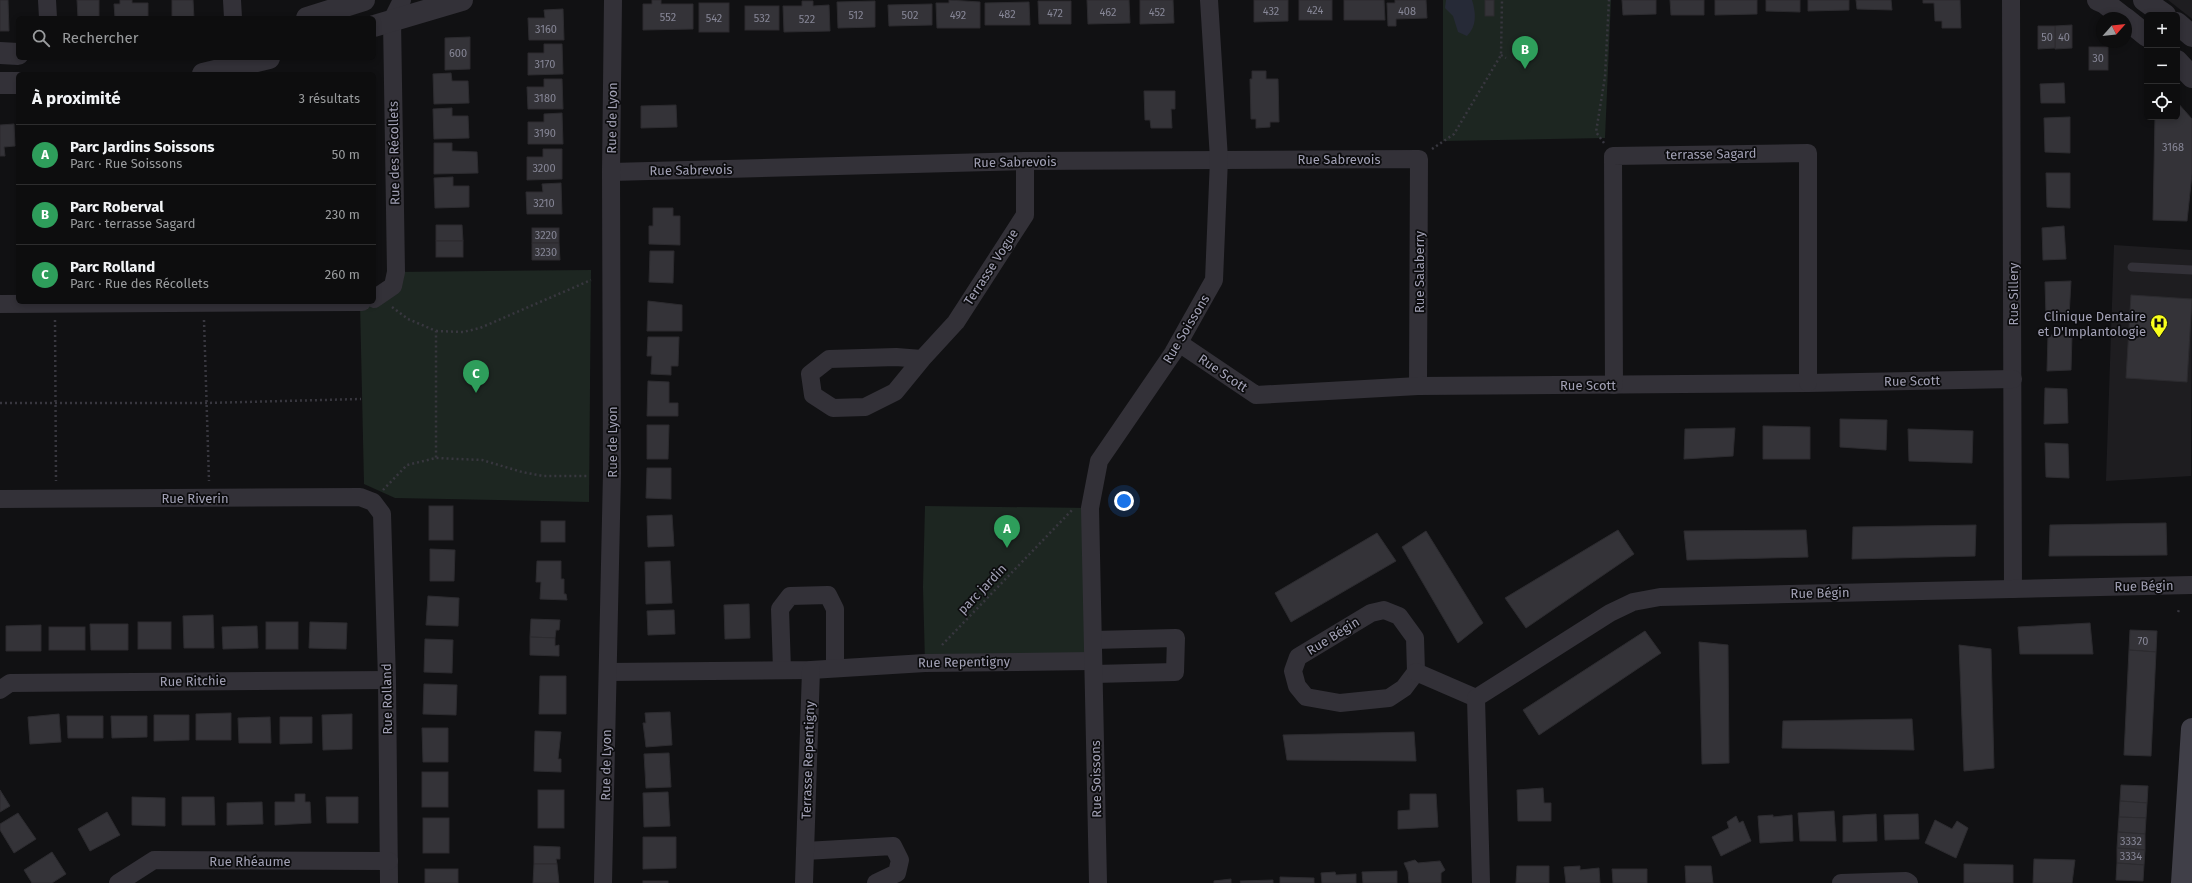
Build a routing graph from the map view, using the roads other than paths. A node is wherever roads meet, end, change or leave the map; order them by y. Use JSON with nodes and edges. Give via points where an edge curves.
{"nodes":[{"id":1,"x":47,"y":0,"type":"edge"},
{"id":2,"x":232,"y":0,"type":"edge"},
{"id":3,"x":364,"y":0,"type":"edge"},
{"id":4,"x":402,"y":0,"type":"edge"},
{"id":5,"x":462,"y":0,"type":"edge"},
{"id":6,"x":613,"y":0,"type":"edge"},
{"id":7,"x":1209,"y":0,"type":"edge"},
{"id":8,"x":2011,"y":0,"type":"edge"},
{"id":9,"x":2098,"y":0,"type":"edge"},
{"id":10,"x":2144,"y":0,"type":"edge"},
{"id":11,"x":2116,"y":12,"type":"edge"},
{"id":12,"x":2162,"y":12,"type":"edge"},
{"id":13,"x":48,"y":16,"type":"edge"},
{"id":14,"x":232,"y":16,"type":"edge"},
{"id":15,"x":313,"y":16,"type":"edge"},
{"id":16,"x":383,"y":23,"type":"edge"},
{"id":17,"x":2132,"y":24,"type":"edge"},
{"id":18,"x":2144,"y":34,"type":"edge"},
{"id":19,"x":0,"y":53,"type":"edge"},
{"id":20,"x":16,"y":54,"type":"edge"},
{"id":21,"x":261,"y":60,"type":"edge"},
{"id":22,"x":2180,"y":64,"type":"edge"},
{"id":23,"x":211,"y":72,"type":"edge"},
{"id":24,"x":2192,"y":77,"type":"edge"},
{"id":25,"x":0,"y":83,"type":"edge"},
{"id":26,"x":16,"y":83,"type":"edge"},
{"id":27,"x":1219,"y":159,"type":"junction"},
{"id":28,"x":1419,"y":159,"type":"joint"},
{"id":29,"x":1024,"y":162,"type":"junction"},
{"id":30,"x":611,"y":172,"type":"junction"},
{"id":31,"x":2132,"y":267,"type":"dead end"},
{"id":32,"x":2192,"y":270,"type":"edge"},
{"id":33,"x":381,"y":301,"type":"edge"},
{"id":34,"x":0,"y":304,"type":"edge"},
{"id":35,"x":16,"y":304,"type":"edge"},
{"id":36,"x":16,"y":304,"type":"edge"},
{"id":37,"x":55,"y":304,"type":"edge"},
{"id":38,"x":1179,"y":343,"type":"junction"},
{"id":39,"x":922,"y":359,"type":"junction"},
{"id":40,"x":2013,"y":379,"type":"junction"},
{"id":41,"x":1808,"y":384,"type":"junction"},
{"id":42,"x":1614,"y":385,"type":"junction"},
{"id":43,"x":1418,"y":386,"type":"junction"},
{"id":44,"x":0,"y":498,"type":"edge"},
{"id":45,"x":382,"y":514,"type":"joint"},
{"id":46,"x":2192,"y":585,"type":"edge"},
{"id":47,"x":2013,"y":589,"type":"junction"},
{"id":48,"x":1093,"y":640,"type":"junction"},
{"id":49,"x":835,"y":668,"type":"junction"},
{"id":50,"x":1093,"y":668,"type":"junction"},
{"id":51,"x":782,"y":670,"type":"junction"},
{"id":52,"x":811,"y":670,"type":"junction"},
{"id":53,"x":608,"y":672,"type":"junction"},
{"id":54,"x":1416,"y":672,"type":"junction"},
{"id":55,"x":387,"y":680,"type":"junction"},
{"id":56,"x":0,"y":690,"type":"edge"},
{"id":57,"x":1476,"y":698,"type":"junction"},
{"id":58,"x":2192,"y":729,"type":"edge"},
{"id":59,"x":804,"y":851,"type":"junction"},
{"id":60,"x":389,"y":861,"type":"junction"},
{"id":61,"x":118,"y":883,"type":"edge"},
{"id":62,"x":389,"y":883,"type":"edge"},
{"id":63,"x":603,"y":883,"type":"edge"},
{"id":64,"x":804,"y":883,"type":"edge"},
{"id":65,"x":876,"y":883,"type":"edge"},
{"id":66,"x":1098,"y":883,"type":"edge"},
{"id":67,"x":1481,"y":883,"type":"edge"},
{"id":68,"x":1841,"y":883,"type":"edge"},
{"id":69,"x":1909,"y":883,"type":"edge"},
{"id":70,"x":2182,"y":883,"type":"edge"}],
"edges":[{"from":1,"to":13,"type":"street"},
{"from":2,"to":14,"type":"street"},
{"from":3,"to":15,"type":"street"},
{"from":4,"to":16,"type":"street","name":"Rue des Récollets"},
{"from":5,"to":16,"type":"street"},
{"from":6,"to":30,"type":"street","name":"Rue de Lyon"},
{"from":7,"to":27,"type":"street","name":"Rue Soissons"},
{"from":8,"to":40,"type":"street","name":"Rue Sillery"},
{"from":9,"to":11,"type":"street"},
{"from":10,"to":12,"type":"street"},
{"from":16,"to":33,"type":"street","name":"Rue des Récollets","via":[[396,272],[393,286]]},
{"from":17,"to":18,"type":"street"},
{"from":19,"to":20,"type":"street"},
{"from":21,"to":23,"type":"street"},
{"from":22,"to":24,"type":"street"},
{"from":25,"to":26,"type":"street"},
{"from":27,"to":28,"type":"street","name":"Rue Sabrevois"},
{"from":27,"to":29,"type":"street","name":"Rue Sabrevois"},
{"from":27,"to":38,"type":"street","name":"Rue Soissons","via":[[1214,280]]},
{"from":28,"to":43,"type":"street","name":"Rue Salaberry"},
{"from":29,"to":30,"type":"street","name":"Rue Sabrevois"},
{"from":29,"to":39,"type":"street","name":"Terrasse Vogue","via":[[1025,215],[956,322]]},
{"from":30,"to":53,"type":"street","name":"Rue de Lyon","via":[[612,473]]},
{"from":31,"to":32,"type":"lane"},
{"from":34,"to":36,"type":"street"},
{"from":35,"to":37,"type":"street"},
{"from":38,"to":43,"type":"street","name":"Rue Scott","via":[[1256,395]]},
{"from":38,"to":48,"type":"street","name":"Rue Soissons","via":[[1099,461],[1091,503]]},
{"from":39,"to":39,"type":"street","name":"Terrasse Vogue","via":[[828,359],[810,374],[813,395],[833,408],[865,407],[895,392]]},
{"from":40,"to":41,"type":"street","name":"Rue Scott"},
{"from":40,"to":47,"type":"street","name":"Rue Sillery"},
{"from":41,"to":42,"type":"street","name":"Rue Scott"},
{"from":41,"to":42,"type":"street","name":"terrasse Sagard","via":[[1808,153],[1613,156]]},
{"from":42,"to":43,"type":"street","name":"Rue Scott"},
{"from":44,"to":45,"type":"street","name":"Rue Riverin","via":[[360,497],[373,502]]},
{"from":45,"to":55,"type":"street","name":"Rue Rolland"},
{"from":46,"to":47,"type":"street","name":"Rue Bégin"},
{"from":47,"to":57,"type":"street","name":"Rue Bégin","via":[[1660,597],[1632,602],[1610,613]]},
{"from":48,"to":50,"type":"street","name":"Rue Soissons"},
{"from":48,"to":50,"type":"street","via":[[1176,638],[1176,672]]},
{"from":49,"to":50,"type":"street","name":"Rue Repentigny","via":[[925,663]]},
{"from":49,"to":51,"type":"street","via":[[835,609],[828,595],[790,596],[780,609]]},
{"from":49,"to":52,"type":"street","name":"Rue Repentigny"},
{"from":50,"to":66,"type":"street","name":"Rue Soissons"},
{"from":51,"to":52,"type":"street","name":"Rue Repentigny"},
{"from":51,"to":53,"type":"street","name":"Rue Repentigny"},
{"from":52,"to":59,"type":"street","name":"Terrasse Repentigny"},
{"from":53,"to":63,"type":"street","name":"Rue de Lyon"},
{"from":54,"to":54,"type":"street","name":"Rue Bégin","via":[[1415,638],[1399,616],[1384,610],[1371,613],[1298,658],[1293,671],[1297,686],[1306,697],[1340,703],[1389,698],[1404,688]]},
{"from":54,"to":57,"type":"street"},
{"from":55,"to":56,"type":"street","name":"Rue Ritchie","via":[[10,683]]},
{"from":55,"to":60,"type":"street","name":"Rue Rolland"},
{"from":57,"to":67,"type":"street"},
{"from":58,"to":70,"type":"main road"},
{"from":59,"to":64,"type":"street","name":"Terrasse Repentigny"},
{"from":59,"to":65,"type":"street","via":[[893,846],[900,860],[897,873]]},
{"from":60,"to":61,"type":"street","name":"Rue Rhéaume","via":[[154,860]]},
{"from":60,"to":62,"type":"street","name":"Rue Rolland"},
{"from":68,"to":69,"type":"street"}]}
